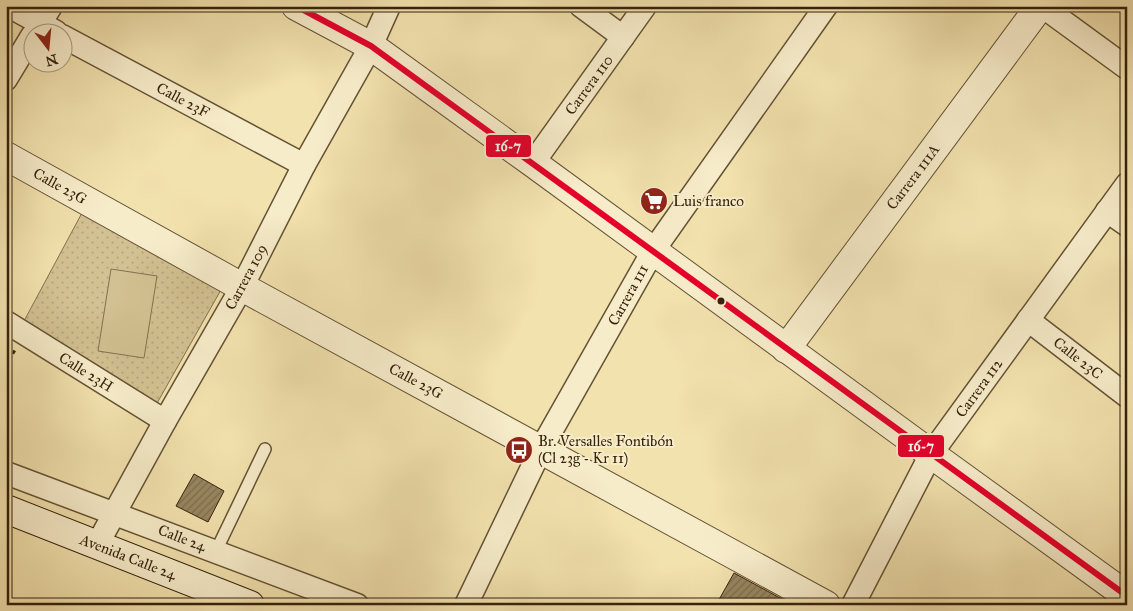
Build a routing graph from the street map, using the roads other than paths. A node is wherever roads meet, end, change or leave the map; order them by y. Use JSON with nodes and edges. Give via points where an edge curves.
{"nodes":[{"id":1,"x":9,"y":6,"type":"edge"},
{"id":2,"x":296,"y":6,"type":"edge"},
{"id":3,"x":389,"y":6,"type":"edge"},
{"id":4,"x":582,"y":6,"type":"edge"},
{"id":5,"x":645,"y":6,"type":"edge"},
{"id":6,"x":826,"y":6,"type":"edge"},
{"id":7,"x":1041,"y":6,"type":"edge"},
{"id":8,"x":36,"y":22,"type":"edge"},
{"id":9,"x":623,"y":37,"type":"junction"},
{"id":10,"x":72,"y":41,"type":"edge"},
{"id":11,"x":371,"y":46,"type":"junction"},
{"id":12,"x":22,"y":56,"type":"edge"},
{"id":13,"x":1127,"y":68,"type":"edge"},
{"id":14,"x":6,"y":79,"type":"edge"},
{"id":15,"x":6,"y":156,"type":"edge"},
{"id":16,"x":533,"y":163,"type":"junction"},
{"id":17,"x":304,"y":165,"type":"junction"},
{"id":18,"x":1127,"y":184,"type":"edge"},
{"id":19,"x":1107,"y":211,"type":"junction"},
{"id":20,"x":1127,"y":225,"type":"edge"},
{"id":21,"x":652,"y":251,"type":"junction"},
{"id":22,"x":242,"y":287,"type":"junction"},
{"id":23,"x":1028,"y":320,"type":"junction"},
{"id":24,"x":6,"y":322,"type":"edge"},
{"id":25,"x":786,"y":349,"type":"junction"},
{"id":26,"x":1127,"y":396,"type":"edge"},
{"id":27,"x":165,"y":421,"type":"junction"},
{"id":28,"x":265,"y":449,"type":"dead end"},
{"id":29,"x":541,"y":449,"type":"junction"},
{"id":30,"x":931,"y":454,"type":"junction"},
{"id":31,"x":6,"y":473,"type":"edge"},
{"id":32,"x":6,"y":510,"type":"edge"},
{"id":33,"x":115,"y":513,"type":"junction"},
{"id":34,"x":97,"y":545,"type":"junction"},
{"id":35,"x":216,"y":551,"type":"junction"},
{"id":36,"x":1127,"y":596,"type":"edge"},
{"id":37,"x":250,"y":605,"type":"edge"},
{"id":38,"x":357,"y":605,"type":"edge"},
{"id":39,"x":466,"y":605,"type":"edge"},
{"id":40,"x":826,"y":605,"type":"edge"},
{"id":41,"x":853,"y":605,"type":"edge"}],
"edges":[{"from":1,"to":8,"type":"street"},
{"from":2,"to":11,"type":"street"},
{"from":3,"to":11,"type":"street","name":"Carrera 109"},
{"from":4,"to":9,"type":"street"},
{"from":5,"to":9,"type":"street","name":"Carrera 110"},
{"from":6,"to":21,"type":"street","name":"Carrera 111"},
{"from":7,"to":13,"type":"street"},
{"from":7,"to":25,"type":"street","name":"Carrera 111A"},
{"from":9,"to":16,"type":"street","name":"Carrera 110"},
{"from":10,"to":17,"type":"street","name":"Calle 23F"},
{"from":11,"to":16,"type":"street"},
{"from":11,"to":17,"type":"street","name":"Carrera 109"},
{"from":12,"to":14,"type":"street"},
{"from":15,"to":22,"type":"street","name":"Calle 23G"},
{"from":16,"to":21,"type":"street"},
{"from":17,"to":22,"type":"street","name":"Carrera 109"},
{"from":18,"to":19,"type":"street","name":"Carrera 112"},
{"from":19,"to":20,"type":"street"},
{"from":19,"to":23,"type":"street","name":"Carrera 112"},
{"from":21,"to":25,"type":"street"},
{"from":21,"to":29,"type":"street","name":"Carrera 111"},
{"from":22,"to":27,"type":"street","name":"Carrera 109"},
{"from":22,"to":29,"type":"street","name":"Calle 23G"},
{"from":23,"to":26,"type":"street","name":"Calle 23C"},
{"from":23,"to":30,"type":"street","name":"Carrera 112"},
{"from":24,"to":27,"type":"street","name":"Calle 23H"},
{"from":25,"to":30,"type":"street"},
{"from":27,"to":33,"type":"street","name":"Carrera 109"},
{"from":28,"to":35,"type":"lane"},
{"from":29,"to":39,"type":"street","name":"Carrera 111"},
{"from":29,"to":40,"type":"street","name":"Calle 23G"},
{"from":30,"to":36,"type":"street"},
{"from":30,"to":41,"type":"street","name":"Carrera 112"},
{"from":31,"to":33,"type":"street","name":"Calle 24"},
{"from":32,"to":34,"type":"street","name":"Avenida Calle 24"},
{"from":33,"to":34,"type":"street","name":"Carrera 109"},
{"from":33,"to":35,"type":"street","name":"Calle 24"},
{"from":34,"to":37,"type":"street","name":"Avenida Calle 24"},
{"from":35,"to":38,"type":"street","name":"Calle 24"}]}
